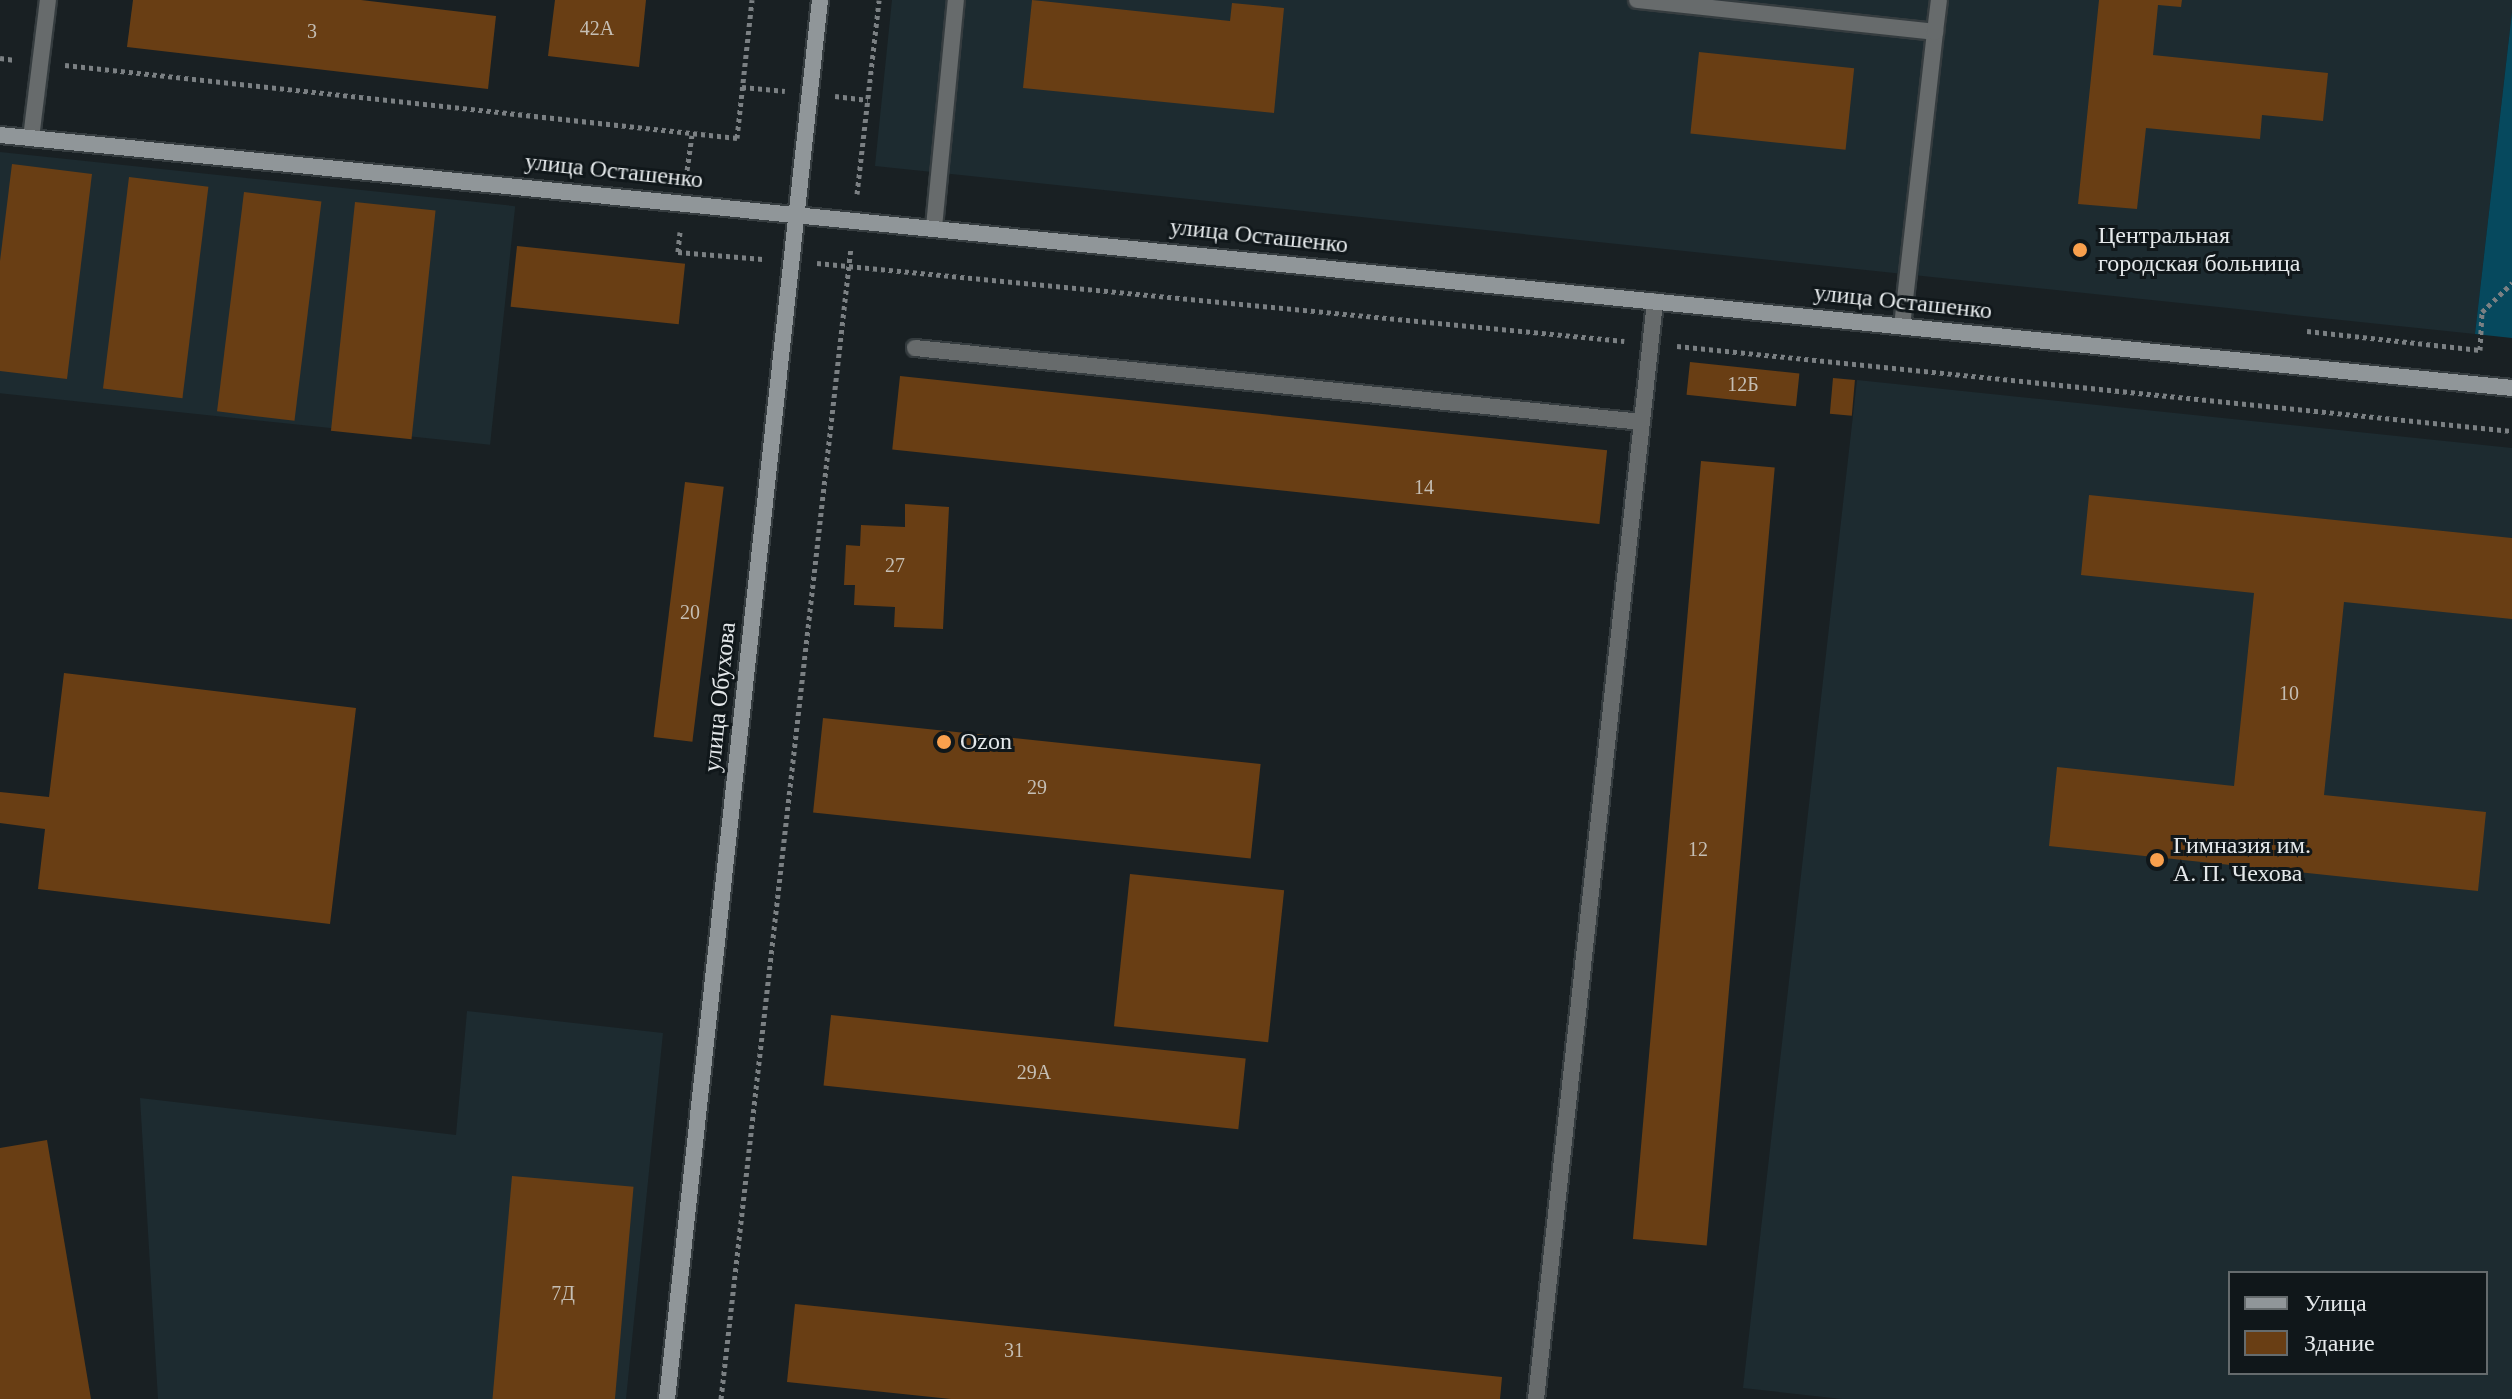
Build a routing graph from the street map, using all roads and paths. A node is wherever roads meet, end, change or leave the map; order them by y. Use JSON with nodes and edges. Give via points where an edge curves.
{"nodes":[{"id":1,"x":48,"y":0,"type":"edge"},
{"id":2,"x":752,"y":0,"type":"edge"},
{"id":3,"x":820,"y":0,"type":"edge"},
{"id":4,"x":879,"y":0,"type":"edge"},
{"id":5,"x":956,"y":0,"type":"edge"},
{"id":6,"x":1637,"y":0,"type":"edge"},
{"id":7,"x":1939,"y":0,"type":"edge"},
{"id":8,"x":1935,"y":32,"type":"junction"},
{"id":9,"x":0,"y":58,"type":"edge"},
{"id":10,"x":40,"y":63,"type":"junction"},
{"id":11,"x":0,"y":135,"type":"edge"},
{"id":12,"x":31,"y":138,"type":"junction"},
{"id":13,"x":797,"y":213,"type":"junction"},
{"id":14,"x":854,"y":219,"type":"junction"},
{"id":15,"x":934,"y":227,"type":"junction"},
{"id":16,"x":678,"y":252,"type":"dead end"},
{"id":17,"x":753,"y":258,"type":"dead end"},
{"id":18,"x":2512,"y":283,"type":"edge"},
{"id":19,"x":1655,"y":301,"type":"junction"},
{"id":20,"x":1902,"y":326,"type":"junction"},
{"id":21,"x":2307,"y":331,"type":"dead end"},
{"id":22,"x":915,"y":348,"type":"dead end"},
{"id":23,"x":2512,"y":388,"type":"edge"},
{"id":24,"x":1642,"y":422,"type":"junction"},
{"id":25,"x":667,"y":1399,"type":"edge"},
{"id":26,"x":721,"y":1399,"type":"edge"},
{"id":27,"x":1536,"y":1399,"type":"edge"}],
"edges":[{"from":1,"to":10,"type":"lane"},
{"from":2,"to":10,"type":"path","via":[[737,138]]},
{"from":3,"to":13,"type":"street","name":"улица Обухова"},
{"from":4,"to":14,"type":"path"},
{"from":5,"to":15,"type":"lane"},
{"from":6,"to":8,"type":"lane"},
{"from":7,"to":8,"type":"lane"},
{"from":8,"to":20,"type":"lane"},
{"from":9,"to":10,"type":"path"},
{"from":10,"to":12,"type":"lane"},
{"from":11,"to":12,"type":"street","name":"улица Осташенко"},
{"from":12,"to":13,"type":"street","name":"улица Осташенко"},
{"from":13,"to":14,"type":"street","name":"улица Осташенко"},
{"from":13,"to":25,"type":"street","name":"улица Обухова"},
{"from":14,"to":15,"type":"street","name":"улица Осташенко"},
{"from":14,"to":26,"type":"path"},
{"from":15,"to":19,"type":"street","name":"улица Осташенко"},
{"from":16,"to":17,"type":"path"},
{"from":18,"to":21,"type":"path","via":[[2482,312],[2480,350]]},
{"from":19,"to":20,"type":"street","name":"улица Осташенко"},
{"from":19,"to":24,"type":"lane"},
{"from":20,"to":23,"type":"street","name":"улица Осташенко"},
{"from":22,"to":24,"type":"lane"},
{"from":24,"to":27,"type":"lane"}]}
